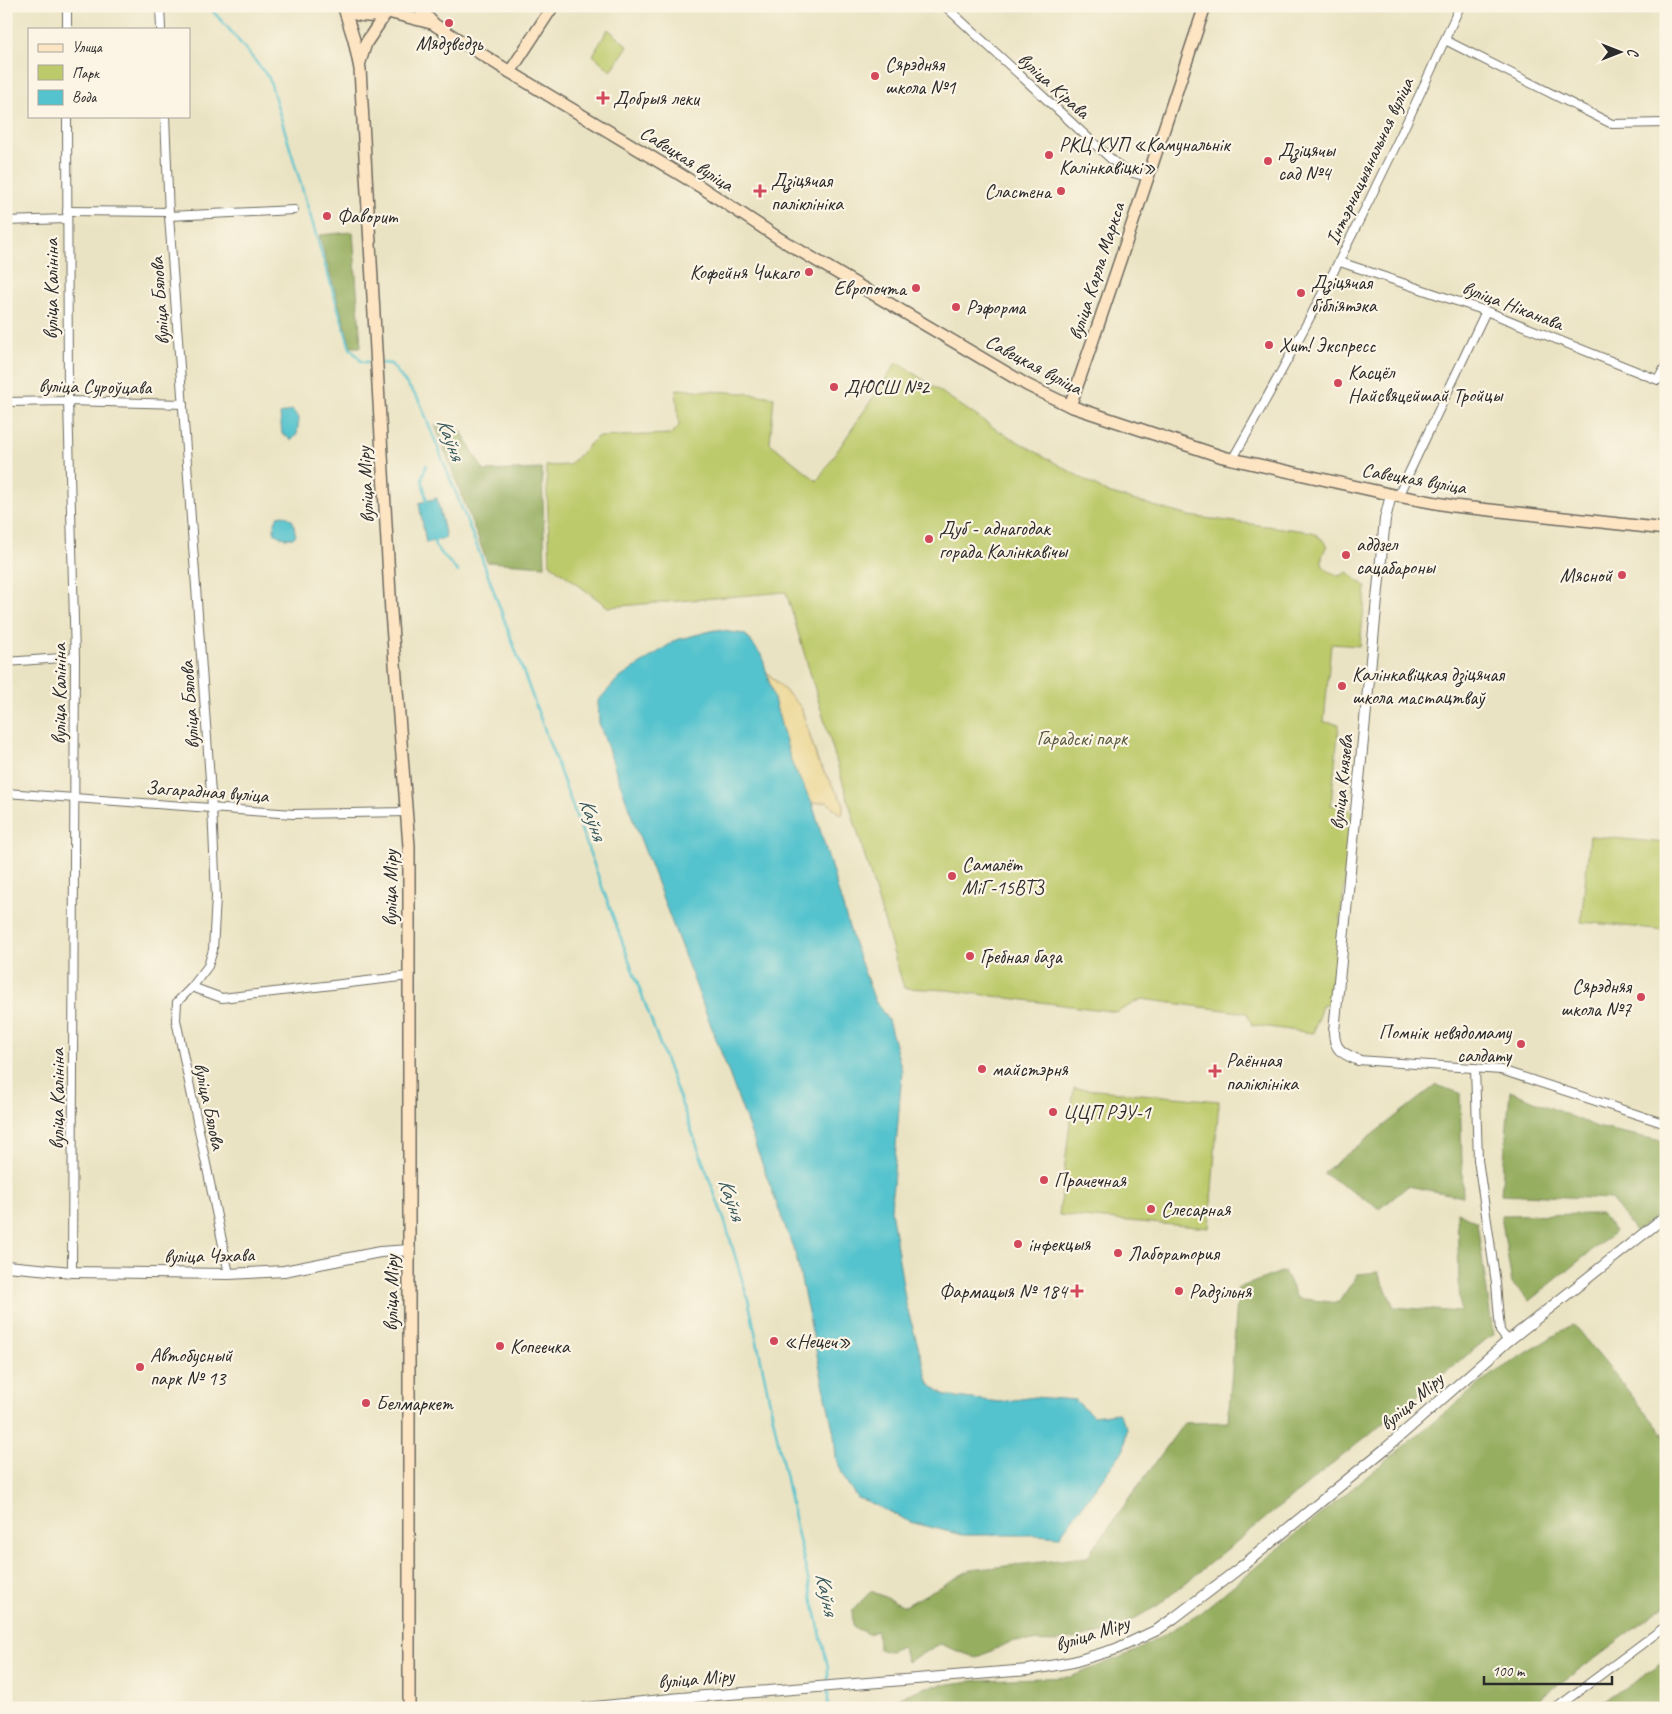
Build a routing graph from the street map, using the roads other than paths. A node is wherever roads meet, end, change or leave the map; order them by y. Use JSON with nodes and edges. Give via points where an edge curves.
{"nodes":[{"id":1,"x":67,"y":6,"type":"edge"},
{"id":2,"x":160,"y":6,"type":"edge"},
{"id":3,"x":417,"y":6,"type":"edge"},
{"id":4,"x":553,"y":6,"type":"edge"},
{"id":5,"x":945,"y":6,"type":"edge"},
{"id":6,"x":1205,"y":6,"type":"edge"},
{"id":7,"x":1460,"y":6,"type":"edge"},
{"id":8,"x":343,"y":7,"type":"edge"},
{"id":9,"x":389,"y":10,"type":"edge"},
{"id":10,"x":433,"y":24,"type":"junction"},
{"id":11,"x":67,"y":28,"type":"edge"},
{"id":12,"x":161,"y":28,"type":"edge"},
{"id":13,"x":1445,"y":40,"type":"junction"},
{"id":14,"x":360,"y":69,"type":"junction"},
{"id":15,"x":510,"y":72,"type":"junction"},
{"id":16,"x":67,"y":118,"type":"edge"},
{"id":17,"x":165,"y":118,"type":"edge"},
{"id":18,"x":1666,"y":123,"type":"edge"},
{"id":19,"x":1147,"y":177,"type":"junction"},
{"id":20,"x":294,"y":210,"type":"dead end"},
{"id":21,"x":169,"y":214,"type":"junction"},
{"id":22,"x":67,"y":215,"type":"junction"},
{"id":23,"x":6,"y":221,"type":"edge"},
{"id":24,"x":1340,"y":262,"type":"junction"},
{"id":25,"x":1486,"y":311,"type":"junction"},
{"id":26,"x":1666,"y":365,"type":"edge"},
{"id":27,"x":68,"y":401,"type":"junction"},
{"id":28,"x":6,"y":402,"type":"edge"},
{"id":29,"x":183,"y":404,"type":"junction"},
{"id":30,"x":1070,"y":406,"type":"junction"},
{"id":31,"x":1232,"y":460,"type":"junction"},
{"id":32,"x":1394,"y":496,"type":"junction"},
{"id":33,"x":1666,"y":529,"type":"edge"},
{"id":34,"x":75,"y":657,"type":"junction"},
{"id":35,"x":6,"y":662,"type":"edge"},
{"id":36,"x":6,"y":794,"type":"edge"},
{"id":37,"x":76,"y":800,"type":"junction"},
{"id":38,"x":212,"y":807,"type":"junction"},
{"id":39,"x":407,"y":812,"type":"junction"},
{"id":40,"x":409,"y":976,"type":"junction"},
{"id":41,"x":192,"y":986,"type":"junction"},
{"id":42,"x":1358,"y":1060,"type":"joint"},
{"id":43,"x":1475,"y":1068,"type":"junction"},
{"id":44,"x":1666,"y":1124,"type":"edge"},
{"id":45,"x":1666,"y":1216,"type":"edge"},
{"id":46,"x":410,"y":1250,"type":"junction"},
{"id":47,"x":6,"y":1266,"type":"edge"},
{"id":48,"x":72,"y":1272,"type":"junction"},
{"id":49,"x":229,"y":1274,"type":"junction"},
{"id":50,"x":1508,"y":1341,"type":"junction"},
{"id":51,"x":1666,"y":1626,"type":"edge"},
{"id":52,"x":409,"y":1708,"type":"edge"},
{"id":53,"x":585,"y":1708,"type":"edge"},
{"id":54,"x":1556,"y":1708,"type":"edge"}],
"edges":[{"from":1,"to":11,"type":"street"},
{"from":2,"to":12,"type":"street"},
{"from":3,"to":10,"type":"main road","name":"Савецкая вуліца"},
{"from":4,"to":15,"type":"main road"},
{"from":5,"to":19,"type":"street","name":"вуліца Кірава","via":[[1123,170]]},
{"from":6,"to":19,"type":"main road","name":"вуліца Карла Маркса"},
{"from":7,"to":13,"type":"street","name":"Інтэрнацыянальная вуліца"},
{"from":8,"to":9,"type":"main road","via":[[365,16]]},
{"from":8,"to":14,"type":"main road","name":"вуліца Міру"},
{"from":9,"to":10,"type":"main road","name":"Савецкая вуліца"},
{"from":9,"to":14,"type":"main road","name":"вуліца Міру","via":[[366,43]]},
{"from":10,"to":15,"type":"main road","name":"Савецкая вуліца"},
{"from":13,"to":18,"type":"street","via":[[1612,124]]},
{"from":13,"to":24,"type":"street","name":"Інтэрнацыянальная вуліца"},
{"from":14,"to":39,"type":"main road","name":"вуліца Міру","via":[[392,622]]},
{"from":15,"to":30,"type":"main road","name":"Савецкая вуліца","via":[[701,187],[780,239],[1027,385]]},
{"from":16,"to":22,"type":"street","name":"вуліца Калініна"},
{"from":17,"to":21,"type":"street","name":"вуліца Бялова"},
{"from":19,"to":30,"type":"main road","name":"вуліца Карла Маркса"},
{"from":20,"to":21,"type":"street"},
{"from":21,"to":22,"type":"street"},
{"from":21,"to":29,"type":"street","name":"вуліца Бялова"},
{"from":22,"to":23,"type":"street"},
{"from":22,"to":27,"type":"street","name":"вуліца Калініна"},
{"from":24,"to":25,"type":"street","name":"вуліца Ніканава"},
{"from":24,"to":31,"type":"street","name":"Інтэрнацыянальная вуліца"},
{"from":25,"to":26,"type":"street","name":"вуліца Ніканава","via":[[1658,380]]},
{"from":25,"to":32,"type":"street"},
{"from":27,"to":28,"type":"street","name":"вуліца Суроўцава"},
{"from":27,"to":29,"type":"street","name":"вуліца Суроўцава"},
{"from":27,"to":34,"type":"street","name":"вуліца Калініна"},
{"from":29,"to":38,"type":"street","name":"вуліца Бялова"},
{"from":30,"to":31,"type":"main road","name":"Савецкая вуліца"},
{"from":31,"to":32,"type":"main road","name":"Савецкая вуліца"},
{"from":32,"to":33,"type":"main road","name":"Савецкая вуліца","via":[[1471,508]]},
{"from":32,"to":42,"type":"street","name":"вуліца Князева","via":[[1385,519],[1334,1031],[1334,1041],[1340,1051]]},
{"from":34,"to":35,"type":"street"},
{"from":34,"to":37,"type":"street","name":"вуліца Калініна"},
{"from":36,"to":37,"type":"street","name":"Загарадная вуліца"},
{"from":37,"to":38,"type":"street","name":"Загарадная вуліца"},
{"from":37,"to":48,"type":"street","name":"вуліца Калініна"},
{"from":38,"to":39,"type":"street","name":"Загарадная вуліца","via":[[294,814]]},
{"from":38,"to":41,"type":"street","name":"вуліца Бялова","via":[[216,897],[213,950],[208,966]]},
{"from":39,"to":40,"type":"main road","name":"вуліца Міру"},
{"from":40,"to":41,"type":"street","via":[[222,998]]},
{"from":40,"to":46,"type":"main road","name":"вуліца Міру"},
{"from":41,"to":49,"type":"street","name":"вуліца Бялова","via":[[177,1002],[176,1020]]},
{"from":42,"to":43,"type":"street"},
{"from":43,"to":44,"type":"street","via":[[1501,1070]]},
{"from":43,"to":50,"type":"street","via":[[1478,1160],[1500,1331]]},
{"from":45,"to":50,"type":"street","name":"вуліца Міру"},
{"from":46,"to":49,"type":"street","name":"вуліца Чэхава","via":[[380,1252],[284,1271]]},
{"from":46,"to":52,"type":"main road","name":"вуліца Міру"},
{"from":47,"to":48,"type":"street","name":"вуліца Чэхава"},
{"from":48,"to":49,"type":"street","name":"вуліца Чэхава"},
{"from":50,"to":53,"type":"street","name":"вуліца Міру","via":[[1385,1449],[1241,1567],[1157,1630],[1116,1649],[1073,1662],[1028,1670]]},
{"from":51,"to":54,"type":"street"}]}
